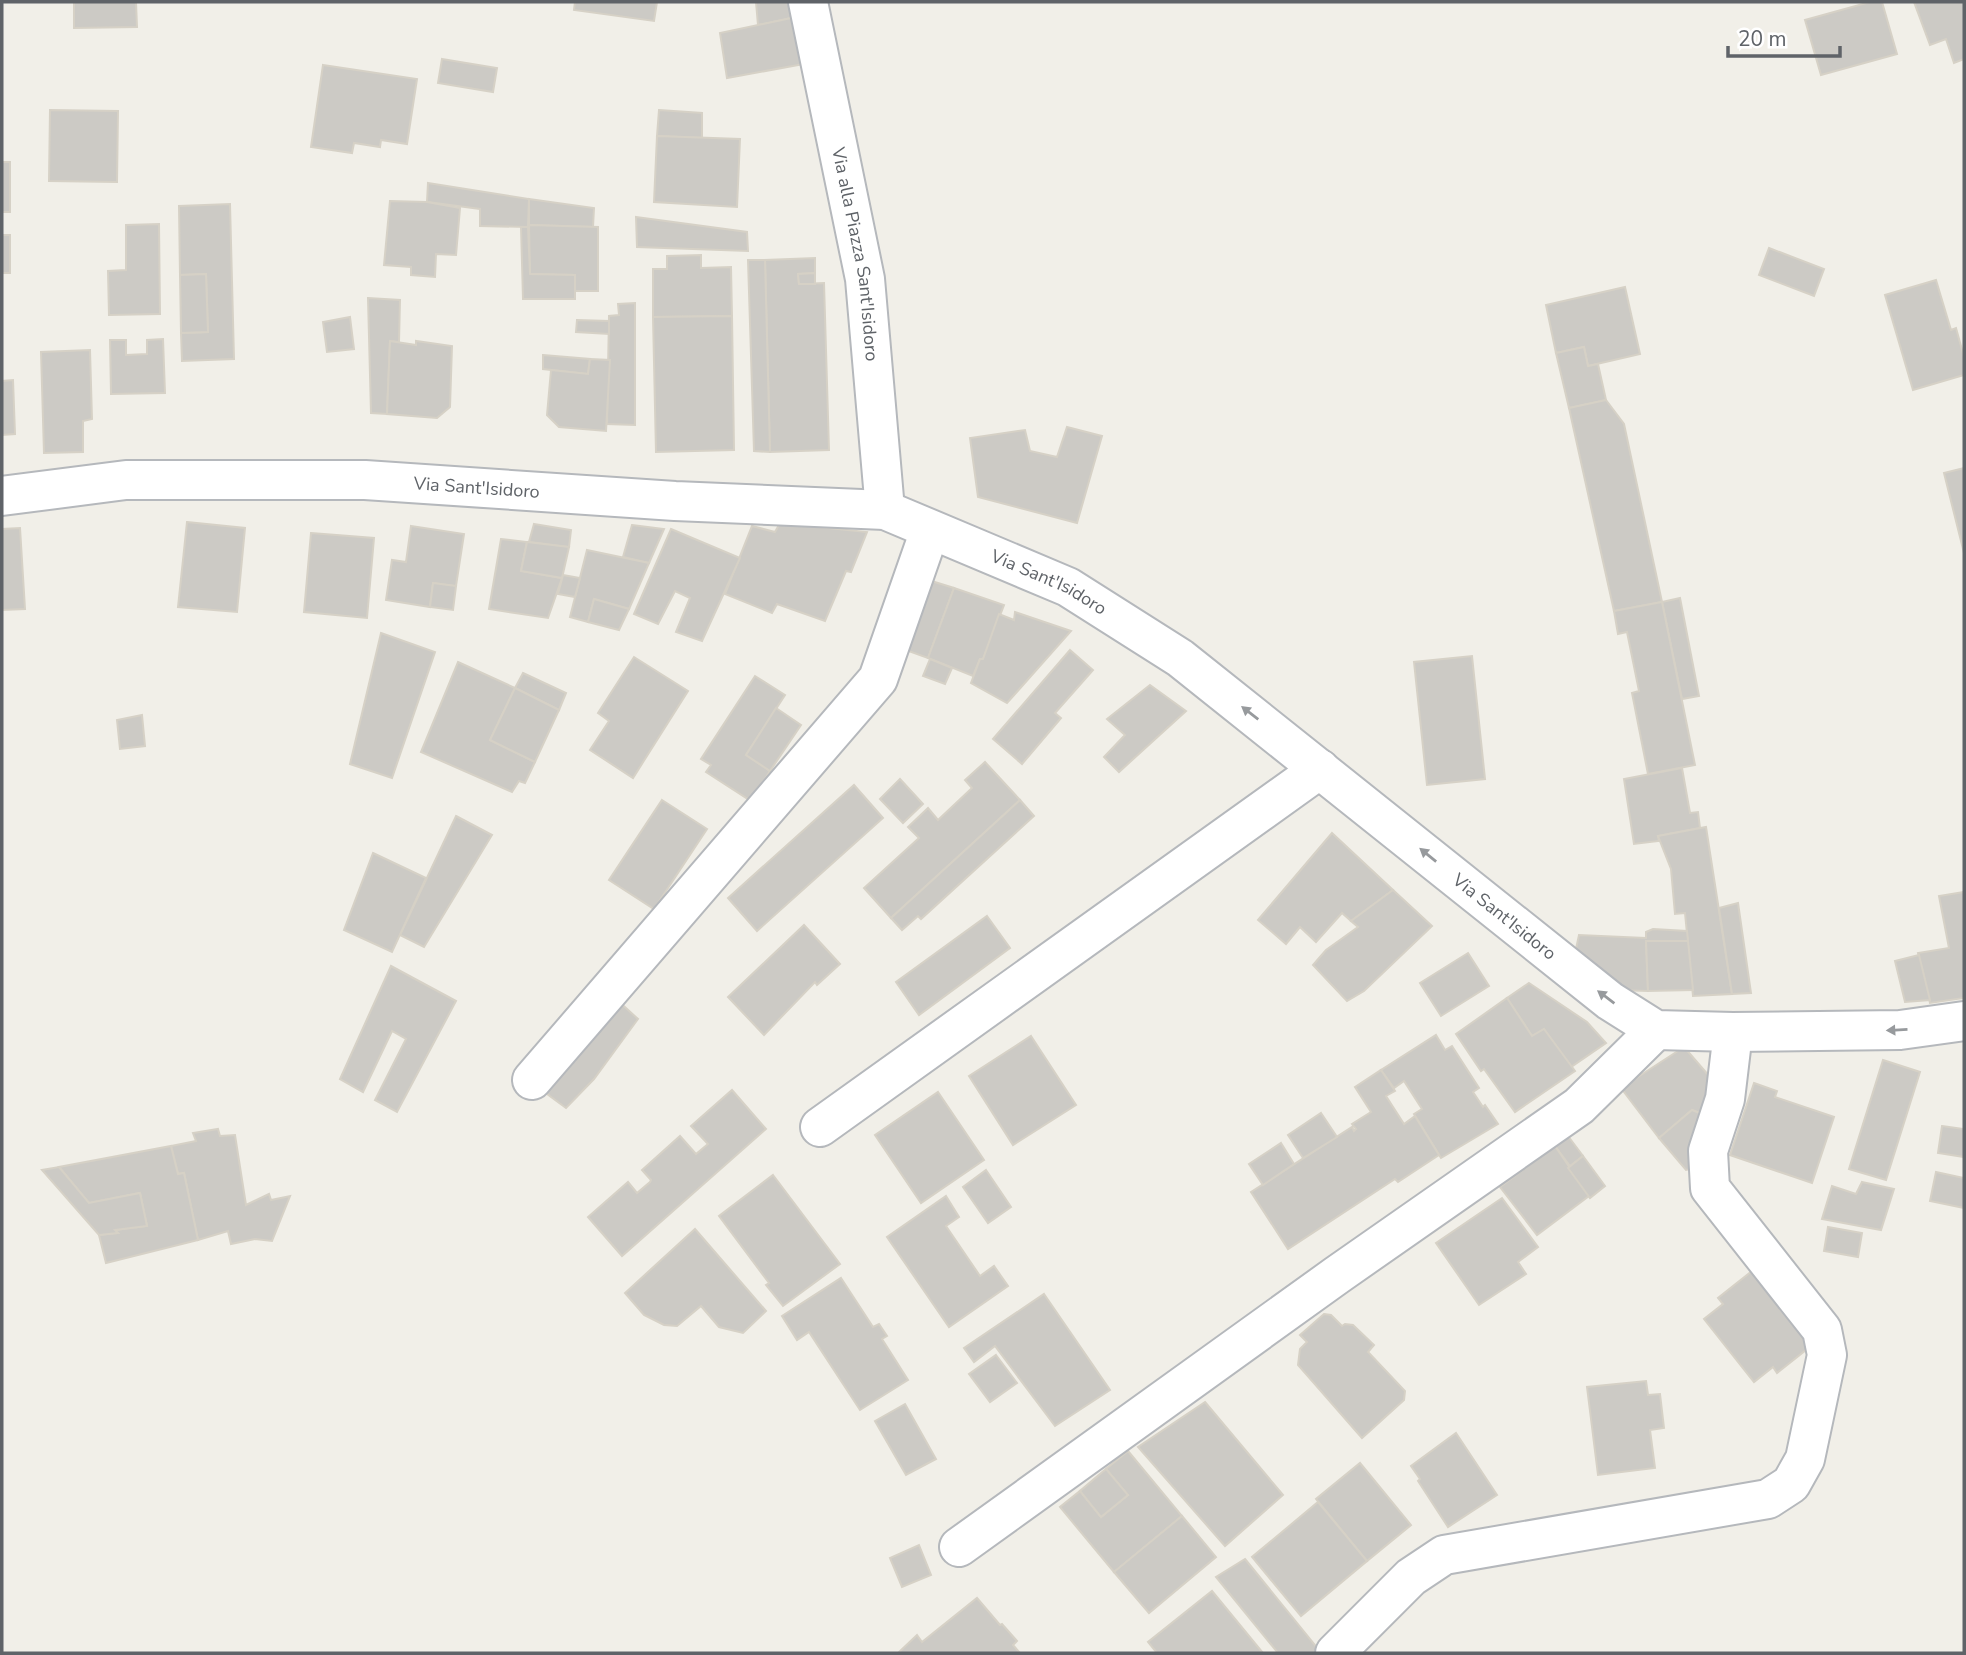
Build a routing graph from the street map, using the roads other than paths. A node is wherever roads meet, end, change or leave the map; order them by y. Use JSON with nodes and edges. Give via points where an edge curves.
{"nodes":[{"id":1,"x":808,"y":2,"type":"edge"},
{"id":2,"x":2,"y":496,"type":"edge"},
{"id":3,"x":885,"y":510,"type":"junction"},
{"id":4,"x":930,"y":530,"type":"junction"},
{"id":5,"x":1320,"y":769,"type":"junction"},
{"id":6,"x":1964,"y":1021,"type":"edge"},
{"id":7,"x":1656,"y":1030,"type":"junction"},
{"id":8,"x":1733,"y":1032,"type":"junction"},
{"id":9,"x":532,"y":1080,"type":"dead end"},
{"id":10,"x":820,"y":1127,"type":"dead end"},
{"id":11,"x":959,"y":1547,"type":"dead end"},
{"id":12,"x":1335,"y":1653,"type":"edge"}],
"edges":[{"from":1,"to":3,"type":"street","name":"Via alla Piazza Sant'Isidoro","via":[[865,279]]},
{"from":2,"to":3,"type":"street","name":"Via Sant'Isidoro","via":[[126,480],[365,480]]},
{"from":3,"to":4,"type":"street","name":"Via Sant'Isidoro"},
{"from":5,"to":4,"type":"street","name":"Via Sant'Isidoro","one_way":true,"via":[[1180,658],[1068,587]]},
{"from":4,"to":9,"type":"street","via":[[878,679]]},
{"from":7,"to":5,"type":"street","name":"Via Sant'Isidoro","one_way":true,"via":[[1610,1001]]},
{"from":5,"to":10,"type":"street"},
{"from":6,"to":8,"type":"street","one_way":true,"via":[[1900,1030]]},
{"from":7,"to":8,"type":"street"},
{"from":7,"to":11,"type":"street","via":[[1579,1106]]},
{"from":8,"to":12,"type":"street","via":[[1726,1099],[1708,1150],[1710,1188],[1822,1330],[1827,1355],[1805,1460],[1791,1484],[1768,1499],[1444,1555],[1411,1577]]}]}
